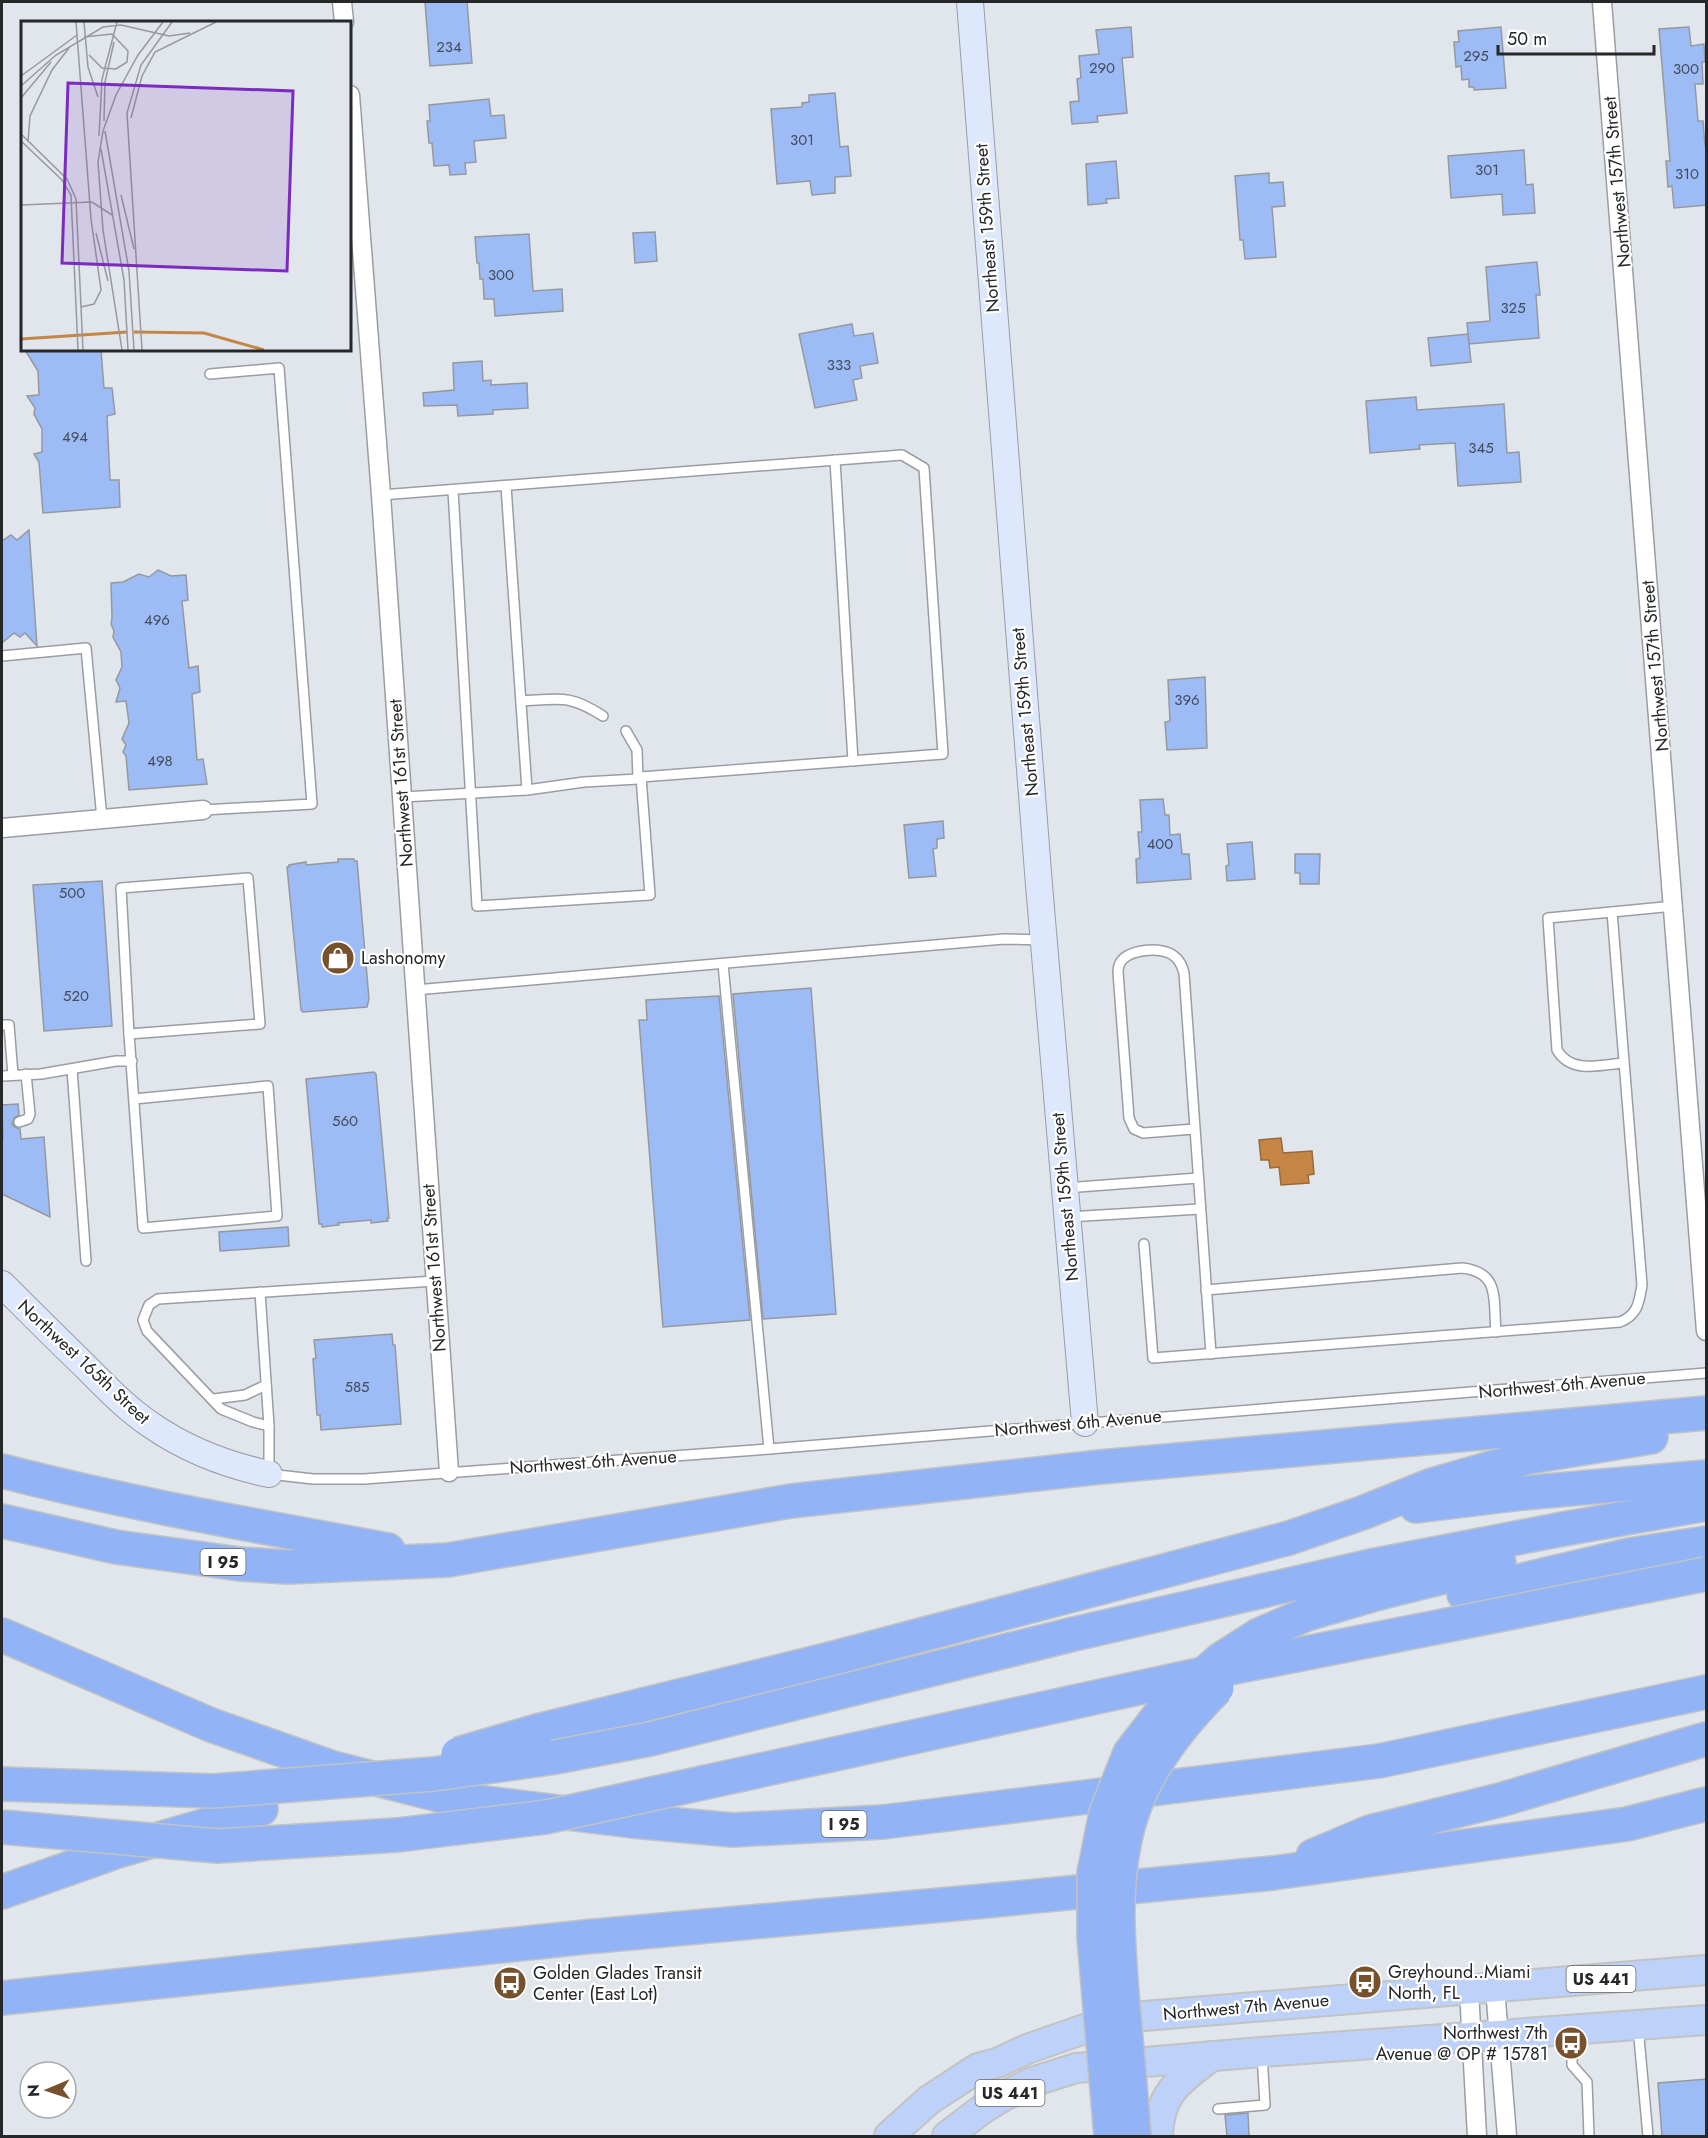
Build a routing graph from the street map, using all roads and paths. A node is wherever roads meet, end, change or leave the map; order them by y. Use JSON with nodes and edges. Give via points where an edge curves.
{"nodes":[{"id":1,"x":342,"y":2,"type":"edge"},
{"id":2,"x":970,"y":2,"type":"edge"},
{"id":3,"x":1602,"y":2,"type":"edge"},
{"id":4,"x":344,"y":21,"type":"edge"},
{"id":5,"x":351,"y":108,"type":"edge"},
{"id":6,"x":210,"y":374,"type":"dead end"},
{"id":7,"x":835,"y":460,"type":"junction"},
{"id":8,"x":506,"y":486,"type":"junction"},
{"id":9,"x":453,"y":490,"type":"junction"},
{"id":10,"x":381,"y":495,"type":"junction"},
{"id":11,"x":2,"y":656,"type":"edge"},
{"id":12,"x":521,"y":701,"type":"junction"},
{"id":13,"x":603,"y":716,"type":"dead end"},
{"id":14,"x":626,"y":732,"type":"dead end"},
{"id":15,"x":853,"y":761,"type":"junction"},
{"id":16,"x":526,"y":789,"type":"junction"},
{"id":17,"x":470,"y":792,"type":"junction"},
{"id":18,"x":403,"y":797,"type":"junction"},
{"id":19,"x":203,"y":810,"type":"joint"},
{"id":20,"x":102,"y":819,"type":"junction"},
{"id":21,"x":2,"y":828,"type":"edge"},
{"id":22,"x":1674,"y":906,"type":"junction"},
{"id":23,"x":1612,"y":912,"type":"junction"},
{"id":24,"x":1044,"y":940,"type":"junction"},
{"id":25,"x":723,"y":964,"type":"junction"},
{"id":26,"x":415,"y":990,"type":"junction"},
{"id":27,"x":2,"y":1025,"type":"edge"},
{"id":28,"x":129,"y":1034,"type":"junction"},
{"id":29,"x":132,"y":1061,"type":"junction"},
{"id":30,"x":1623,"y":1063,"type":"junction"},
{"id":31,"x":72,"y":1069,"type":"junction"},
{"id":32,"x":26,"y":1074,"type":"junction"},
{"id":33,"x":13,"y":1075,"type":"junction"},
{"id":34,"x":2,"y":1076,"type":"edge"},
{"id":35,"x":134,"y":1099,"type":"junction"},
{"id":36,"x":20,"y":1122,"type":"dead end"},
{"id":37,"x":1194,"y":1129,"type":"junction"},
{"id":38,"x":1197,"y":1178,"type":"junction"},
{"id":39,"x":1064,"y":1188,"type":"junction"},
{"id":40,"x":1200,"y":1209,"type":"junction"},
{"id":41,"x":1066,"y":1218,"type":"junction"},
{"id":42,"x":1144,"y":1244,"type":"dead end"},
{"id":43,"x":86,"y":1261,"type":"dead end"},
{"id":44,"x":435,"y":1281,"type":"junction"},
{"id":45,"x":2,"y":1284,"type":"edge"},
{"id":46,"x":1206,"y":1290,"type":"junction"},
{"id":47,"x":260,"y":1292,"type":"junction"},
{"id":48,"x":1707,"y":1331,"type":"edge"},
{"id":49,"x":1496,"y":1332,"type":"junction"},
{"id":50,"x":1211,"y":1354,"type":"junction"},
{"id":51,"x":1707,"y":1373,"type":"edge"},
{"id":52,"x":266,"y":1385,"type":"junction"},
{"id":53,"x":214,"y":1399,"type":"junction"},
{"id":54,"x":1707,"y":1413,"type":"edge"},
{"id":55,"x":1085,"y":1423,"type":"junction"},
{"id":56,"x":269,"y":1426,"type":"junction"},
{"id":57,"x":1707,"y":1431,"type":"edge"},
{"id":58,"x":769,"y":1449,"type":"junction"},
{"id":59,"x":2,"y":1471,"type":"edge"},
{"id":60,"x":449,"y":1472,"type":"junction"},
{"id":61,"x":268,"y":1474,"type":"junction"},
{"id":62,"x":1707,"y":1477,"type":"edge"},
{"id":63,"x":1707,"y":1507,"type":"edge"},
{"id":64,"x":1362,"y":1513,"type":"junction"},
{"id":65,"x":2,"y":1521,"type":"edge"},
{"id":66,"x":1707,"y":1543,"type":"edge"},
{"id":67,"x":448,"y":1560,"type":"junction"},
{"id":68,"x":1707,"y":1574,"type":"edge"},
{"id":69,"x":1377,"y":1591,"type":"junction"},
{"id":70,"x":2,"y":1635,"type":"edge"},
{"id":71,"x":1707,"y":1692,"type":"edge"},
{"id":72,"x":1707,"y":1739,"type":"edge"},
{"id":73,"x":2,"y":1785,"type":"edge"},
{"id":74,"x":1707,"y":1804,"type":"edge"},
{"id":75,"x":2,"y":1827,"type":"edge"},
{"id":76,"x":1273,"y":1873,"type":"junction"},
{"id":77,"x":2,"y":1892,"type":"edge"},
{"id":78,"x":1707,"y":1970,"type":"edge"},
{"id":79,"x":1482,"y":1989,"type":"junction"},
{"id":80,"x":2,"y":1998,"type":"edge"},
{"id":81,"x":1707,"y":2020,"type":"edge"},
{"id":82,"x":1638,"y":2025,"type":"junction"},
{"id":83,"x":1572,"y":2029,"type":"junction"},
{"id":84,"x":1485,"y":2036,"type":"junction"},
{"id":85,"x":1050,"y":2041,"type":"junction"},
{"id":86,"x":1261,"y":2052,"type":"junction"},
{"id":87,"x":1212,"y":2056,"type":"junction"},
{"id":88,"x":1218,"y":2109,"type":"dead end"},
{"id":89,"x":950,"y":2135,"type":"edge"},
{"id":90,"x":889,"y":2136,"type":"edge"},
{"id":91,"x":1111,"y":2136,"type":"edge"},
{"id":92,"x":1134,"y":2136,"type":"edge"},
{"id":93,"x":1158,"y":2136,"type":"edge"},
{"id":94,"x":1477,"y":2136,"type":"edge"},
{"id":95,"x":1507,"y":2136,"type":"edge"},
{"id":96,"x":1589,"y":2136,"type":"edge"},
{"id":97,"x":1648,"y":2136,"type":"edge"}],
"edges":[{"from":1,"to":4,"type":"street"},
{"from":2,"to":24,"type":"street","name":"Northeast 159th Street"},
{"from":3,"to":22,"type":"street","name":"Northwest 157th Street"},
{"from":5,"to":10,"type":"street","name":"Northwest 161st Street"},
{"from":6,"to":19,"type":"lane","via":[[279,368],[312,804]]},
{"from":7,"to":8,"type":"lane"},
{"from":7,"to":15,"type":"lane"},
{"from":7,"to":15,"type":"lane","via":[[902,455],[924,468],[943,754]]},
{"from":8,"to":9,"type":"lane"},
{"from":8,"to":12,"type":"lane"},
{"from":9,"to":10,"type":"lane"},
{"from":9,"to":17,"type":"lane"},
{"from":10,"to":18,"type":"street","name":"Northwest 161st Street"},
{"from":11,"to":20,"type":"lane","via":[[86,648]]},
{"from":12,"to":13,"type":"lane","via":[[568,698]]},
{"from":12,"to":16,"type":"lane"},
{"from":14,"to":16,"type":"lane","via":[[637,750],[638,779]]},
{"from":15,"to":17,"type":"lane","via":[[641,777],[650,895],[477,906]]},
{"from":16,"to":17,"type":"lane"},
{"from":17,"to":18,"type":"lane"},
{"from":18,"to":26,"type":"street","name":"Northwest 161st Street"},
{"from":19,"to":20,"type":"street"},
{"from":20,"to":21,"type":"street"},
{"from":22,"to":23,"type":"lane"},
{"from":22,"to":48,"type":"street","name":"Northwest 157th Street"},
{"from":23,"to":30,"type":"lane"},
{"from":23,"to":30,"type":"lane","via":[[1548,918],[1556,1044],[1560,1055],[1574,1065]]},
{"from":24,"to":25,"type":"lane","via":[[1004,939]]},
{"from":24,"to":39,"type":"street","name":"Northeast 159th Street"},
{"from":25,"to":26,"type":"lane"},
{"from":25,"to":58,"type":"lane"},
{"from":26,"to":44,"type":"street","name":"Northwest 161st Street"},
{"from":27,"to":33,"type":"lane","via":[[9,1024]]},
{"from":28,"to":28,"type":"lane","via":[[121,888],[248,878],[260,1024]]},
{"from":28,"to":29,"type":"lane"},
{"from":29,"to":31,"type":"lane"},
{"from":29,"to":35,"type":"lane"},
{"from":30,"to":49,"type":"lane","via":[[1642,1285],[1635,1311],[1620,1322]]},
{"from":31,"to":32,"type":"lane"},
{"from":31,"to":43,"type":"lane"},
{"from":32,"to":33,"type":"lane"},
{"from":32,"to":36,"type":"lane","via":[[30,1114]]},
{"from":33,"to":34,"type":"lane"},
{"from":35,"to":35,"type":"lane","via":[[143,1228],[277,1216],[268,1086]]},
{"from":37,"to":37,"type":"lane","via":[[1181,963],[1168,952],[1135,953],[1119,964],[1118,972],[1129,1118],[1134,1129],[1143,1133]]},
{"from":37,"to":38,"type":"lane"},
{"from":38,"to":39,"type":"lane"},
{"from":38,"to":40,"type":"lane"},
{"from":39,"to":41,"type":"street","name":"Northeast 159th Street"},
{"from":40,"to":41,"type":"lane"},
{"from":40,"to":46,"type":"lane"},
{"from":41,"to":55,"type":"street","name":"Northeast 159th Street"},
{"from":42,"to":50,"type":"lane","via":[[1153,1358]]},
{"from":44,"to":47,"type":"lane"},
{"from":44,"to":60,"type":"street","name":"Northwest 161st Street"},
{"from":45,"to":61,"type":"street","name":"Northwest 165th Street","via":[[109,1390],[151,1425],[195,1450]]},
{"from":46,"to":49,"type":"lane","via":[[1473,1269],[1490,1280]]},
{"from":46,"to":50,"type":"lane"},
{"from":47,"to":52,"type":"lane"},
{"from":47,"to":53,"type":"lane","via":[[158,1299],[148,1305],[144,1326],[150,1336]]},
{"from":49,"to":50,"type":"lane"},
{"from":51,"to":55,"type":"lane","name":"Northwest 6th Avenue"},
{"from":52,"to":53,"type":"lane","via":[[245,1395]]},
{"from":52,"to":56,"type":"lane"},
{"from":53,"to":56,"type":"lane","via":[[221,1409]]},
{"from":54,"to":67,"type":"highway","number":"I 95","via":[[1100,1467],[791,1500]]},
{"from":55,"to":58,"type":"lane","name":"Northwest 6th Avenue"},
{"from":56,"to":61,"type":"lane"},
{"from":57,"to":64,"type":"highway","via":[[1529,1457],[1432,1485]]},
{"from":58,"to":60,"type":"lane","name":"Northwest 6th Avenue"},
{"from":59,"to":67,"type":"highway","via":[[225,1521]]},
{"from":60,"to":61,"type":"lane","name":"Northwest 165th Street","via":[[330,1480]]},
{"from":62,"to":64,"type":"highway","via":[[1523,1493]]},
{"from":63,"to":69,"type":"highway"},
{"from":64,"to":77,"type":"highway","bridge":true,"via":[[1289,1538],[830,1659],[537,1731],[118,1851]]},
{"from":65,"to":67,"type":"highway","number":"I 95","via":[[116,1547],[240,1564],[287,1567]]},
{"from":66,"to":69,"type":"highway"},
{"from":68,"to":75,"type":"highway","bridge":true,"via":[[1219,1671],[546,1817],[397,1835],[217,1846]]},
{"from":69,"to":73,"type":"highway","bridge":true,"via":[[1074,1634],[650,1739],[550,1758],[434,1773],[213,1791]]},
{"from":69,"to":91,"type":"highway","bridge":true,"via":[[1307,1614],[1249,1641],[1220,1660],[1164,1709],[1130,1753],[1106,1813],[1094,1873],[1094,1938]]},
{"from":69,"to":92,"type":"highway","bridge":true,"via":[[1271,1642],[1189,1716],[1153,1767],[1130,1819],[1118,1874],[1118,1945]]},
{"from":70,"to":71,"type":"highway","number":"I 95","via":[[212,1725],[333,1768],[485,1803],[733,1830],[883,1822],[1379,1761]]},
{"from":72,"to":76,"type":"highway","via":[[1500,1800],[1370,1832]]},
{"from":74,"to":76,"type":"highway","via":[[1627,1824]]},
{"from":76,"to":80,"type":"highway","via":[[585,1937]]},
{"from":78,"to":79,"type":"main road","name":"Northwest 7th Avenue","number":"US 441"},
{"from":79,"to":84,"type":"street"},
{"from":79,"to":84,"type":"street"},
{"from":79,"to":85,"type":"main road","name":"Northwest 7th Avenue","number":"US 441","via":[[1132,2017]]},
{"from":81,"to":82,"type":"main road","number":"US 441"},
{"from":82,"to":83,"type":"main road","number":"US 441"},
{"from":82,"to":97,"type":"lane"},
{"from":83,"to":84,"type":"main road","number":"US 441"},
{"from":83,"to":96,"type":"lane","via":[[1572,2065],[1587,2082]]},
{"from":84,"to":86,"type":"main road","number":"US 441"},
{"from":84,"to":94,"type":"street"},
{"from":84,"to":95,"type":"street"},
{"from":85,"to":89,"type":"main road","via":[[1046,2054],[966,2094],[952,2117]]},
{"from":85,"to":90,"type":"main road","name":"Northwest 7th Avenue","number":"US 441","via":[[978,2068],[929,2100]]},
{"from":86,"to":87,"type":"main road","number":"US 441"},
{"from":86,"to":88,"type":"lane","via":[[1265,2105]]},
{"from":87,"to":89,"type":"main road","number":"US 441","via":[[1065,2071],[1002,2097]]},
{"from":87,"to":93,"type":"main road","via":[[1171,2090],[1163,2104]]}]}
